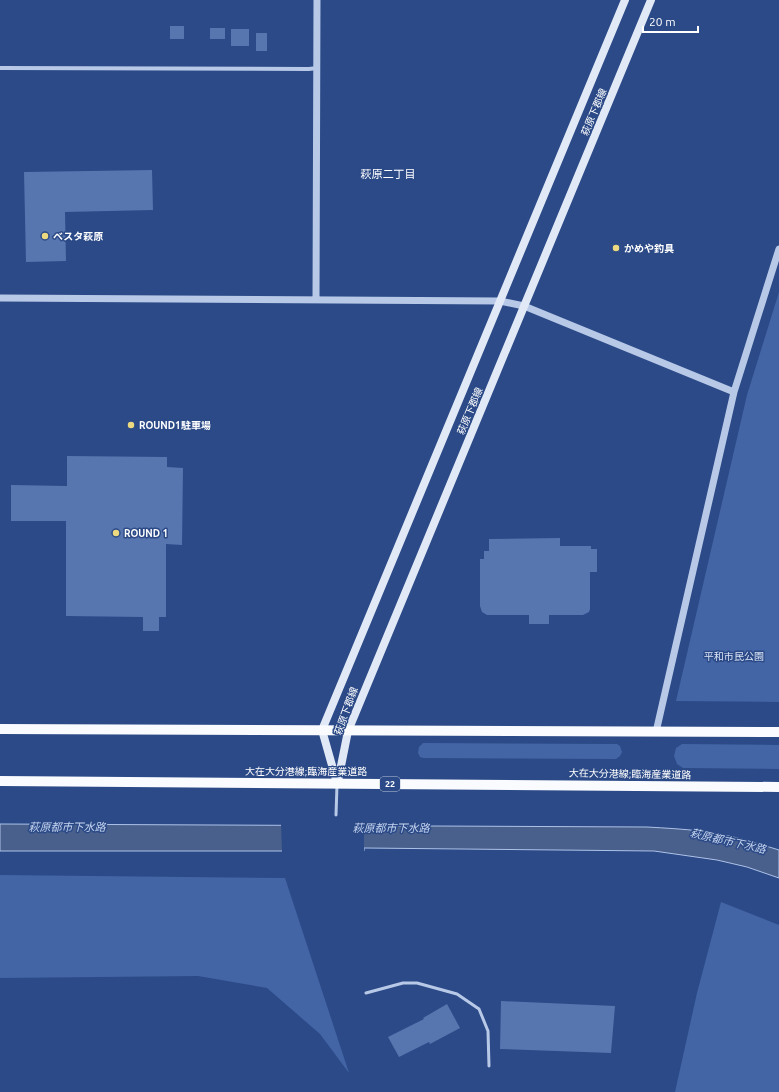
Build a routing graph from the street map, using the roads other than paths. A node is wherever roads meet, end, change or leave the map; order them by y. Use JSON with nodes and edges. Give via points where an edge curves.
{"nodes":[{"id":1,"x":317,"y":0,"type":"edge"},
{"id":2,"x":625,"y":0,"type":"edge"},
{"id":3,"x":651,"y":0,"type":"edge"},
{"id":4,"x":0,"y":68,"type":"edge"},
{"id":5,"x":317,"y":68,"type":"junction"},
{"id":6,"x":779,"y":249,"type":"edge"},
{"id":7,"x":0,"y":298,"type":"edge"},
{"id":8,"x":316,"y":300,"type":"junction"},
{"id":9,"x":500,"y":302,"type":"junction"},
{"id":10,"x":524,"y":306,"type":"junction"},
{"id":11,"x":734,"y":392,"type":"junction"},
{"id":12,"x":0,"y":729,"type":"edge"},
{"id":13,"x":322,"y":730,"type":"junction"},
{"id":14,"x":348,"y":731,"type":"junction"},
{"id":15,"x":656,"y":732,"type":"junction"},
{"id":16,"x":779,"y":732,"type":"edge"},
{"id":17,"x":0,"y":781,"type":"edge"},
{"id":18,"x":338,"y":783,"type":"junction"},
{"id":19,"x":779,"y":787,"type":"edge"},
{"id":20,"x":336,"y":815,"type":"dead end"},
{"id":21,"x":366,"y":993,"type":"dead end"},
{"id":22,"x":489,"y":1066,"type":"dead end"}],
"edges":[{"from":1,"to":5,"type":"street"},
{"from":2,"to":9,"type":"main road","name":"萩原下郡線"},
{"from":3,"to":10,"type":"main road","name":"萩原下郡線"},
{"from":4,"to":5,"type":"street"},
{"from":5,"to":8,"type":"street"},
{"from":6,"to":11,"type":"street"},
{"from":7,"to":8,"type":"street"},
{"from":8,"to":9,"type":"street"},
{"from":9,"to":10,"type":"street"},
{"from":9,"to":13,"type":"main road","name":"萩原下郡線"},
{"from":10,"to":11,"type":"street"},
{"from":10,"to":14,"type":"main road","name":"萩原下郡線"},
{"from":11,"to":15,"type":"street"},
{"from":12,"to":13,"type":"main road"},
{"from":13,"to":14,"type":"main road"},
{"from":13,"to":18,"type":"main road","name":"萩原下郡線"},
{"from":14,"to":15,"type":"main road"},
{"from":14,"to":18,"type":"main road","name":"萩原下郡線"},
{"from":15,"to":16,"type":"main road"},
{"from":17,"to":18,"type":"main road","name":"大在大分港線;臨海産業道路","number":"22"},
{"from":18,"to":19,"type":"main road","name":"大在大分港線;臨海産業道路","number":"22"},
{"from":18,"to":20,"type":"lane"},
{"from":21,"to":22,"type":"lane","via":[[403,983],[417,983],[457,994],[479,1010],[488,1031]]}]}
